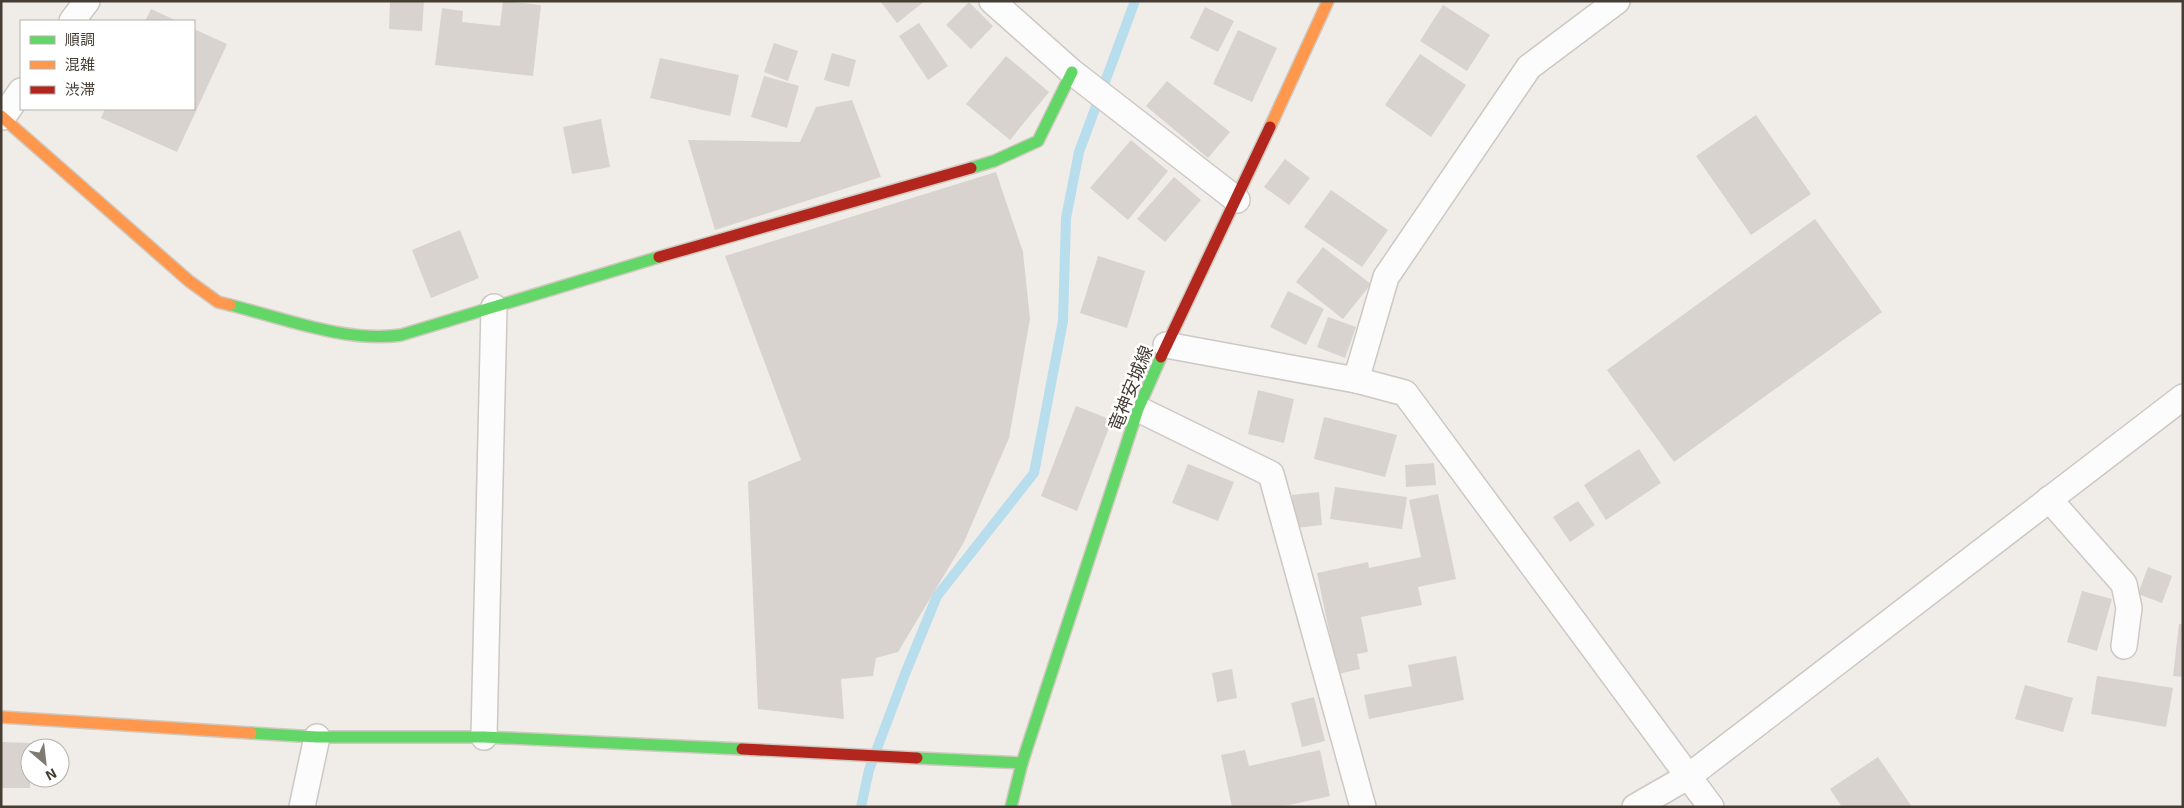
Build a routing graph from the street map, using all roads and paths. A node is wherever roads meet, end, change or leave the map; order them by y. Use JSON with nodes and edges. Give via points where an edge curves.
{"nodes":[{"id":1,"x":87,"y":1,"type":"edge"},
{"id":2,"x":992,"y":1,"type":"edge"},
{"id":3,"x":1328,"y":1,"type":"edge"},
{"id":4,"x":1617,"y":1,"type":"edge"},
{"id":5,"x":73,"y":20,"type":"edge"},
{"id":6,"x":1072,"y":72,"type":"junction"},
{"id":7,"x":20,"y":92,"type":"edge"},
{"id":8,"x":2,"y":118,"type":"edge"},
{"id":9,"x":1237,"y":200,"type":"junction"},
{"id":10,"x":494,"y":306,"type":"junction"},
{"id":11,"x":1166,"y":345,"type":"junction"},
{"id":12,"x":1356,"y":380,"type":"junction"},
{"id":13,"x":2183,"y":396,"type":"edge"},
{"id":14,"x":1138,"y":410,"type":"junction"},
{"id":15,"x":2049,"y":499,"type":"junction"},
{"id":16,"x":2124,"y":646,"type":"dead end"},
{"id":17,"x":1,"y":717,"type":"edge"},
{"id":18,"x":317,"y":737,"type":"junction"},
{"id":19,"x":484,"y":737,"type":"junction"},
{"id":20,"x":1022,"y":763,"type":"junction"},
{"id":21,"x":1689,"y":776,"type":"junction"},
{"id":22,"x":302,"y":807,"type":"edge"},
{"id":23,"x":1011,"y":807,"type":"edge"},
{"id":24,"x":1363,"y":807,"type":"edge"},
{"id":25,"x":1636,"y":807,"type":"edge"},
{"id":26,"x":1711,"y":807,"type":"edge"}],
"edges":[{"from":1,"to":5,"type":"street"},
{"from":2,"to":6,"type":"street"},
{"from":3,"to":9,"type":"street","name":"竜神安城線"},
{"from":4,"to":12,"type":"street","via":[[1529,67],[1386,277]]},
{"from":6,"to":9,"type":"street"},
{"from":6,"to":10,"type":"street","via":[[1038,141],[994,161]]},
{"from":7,"to":8,"type":"street"},
{"from":8,"to":10,"type":"street","via":[[188,281],[218,302],[350,335],[380,338],[402,335]]},
{"from":9,"to":11,"type":"street","name":"竜神安城線"},
{"from":10,"to":19,"type":"street"},
{"from":11,"to":12,"type":"street"},
{"from":11,"to":14,"type":"street","name":"竜神安城線"},
{"from":12,"to":21,"type":"street","via":[[1405,393]]},
{"from":13,"to":15,"type":"street"},
{"from":14,"to":20,"type":"street","name":"竜神安城線"},
{"from":14,"to":24,"type":"street","via":[[1271,474]]},
{"from":15,"to":16,"type":"street","via":[[2124,584],[2129,608]]},
{"from":15,"to":21,"type":"street"},
{"from":17,"to":18,"type":"street"},
{"from":18,"to":19,"type":"street"},
{"from":18,"to":22,"type":"street"},
{"from":19,"to":20,"type":"street"},
{"from":20,"to":23,"type":"street","name":"竜神安城線"},
{"from":21,"to":25,"type":"street"},
{"from":21,"to":26,"type":"street"}]}
